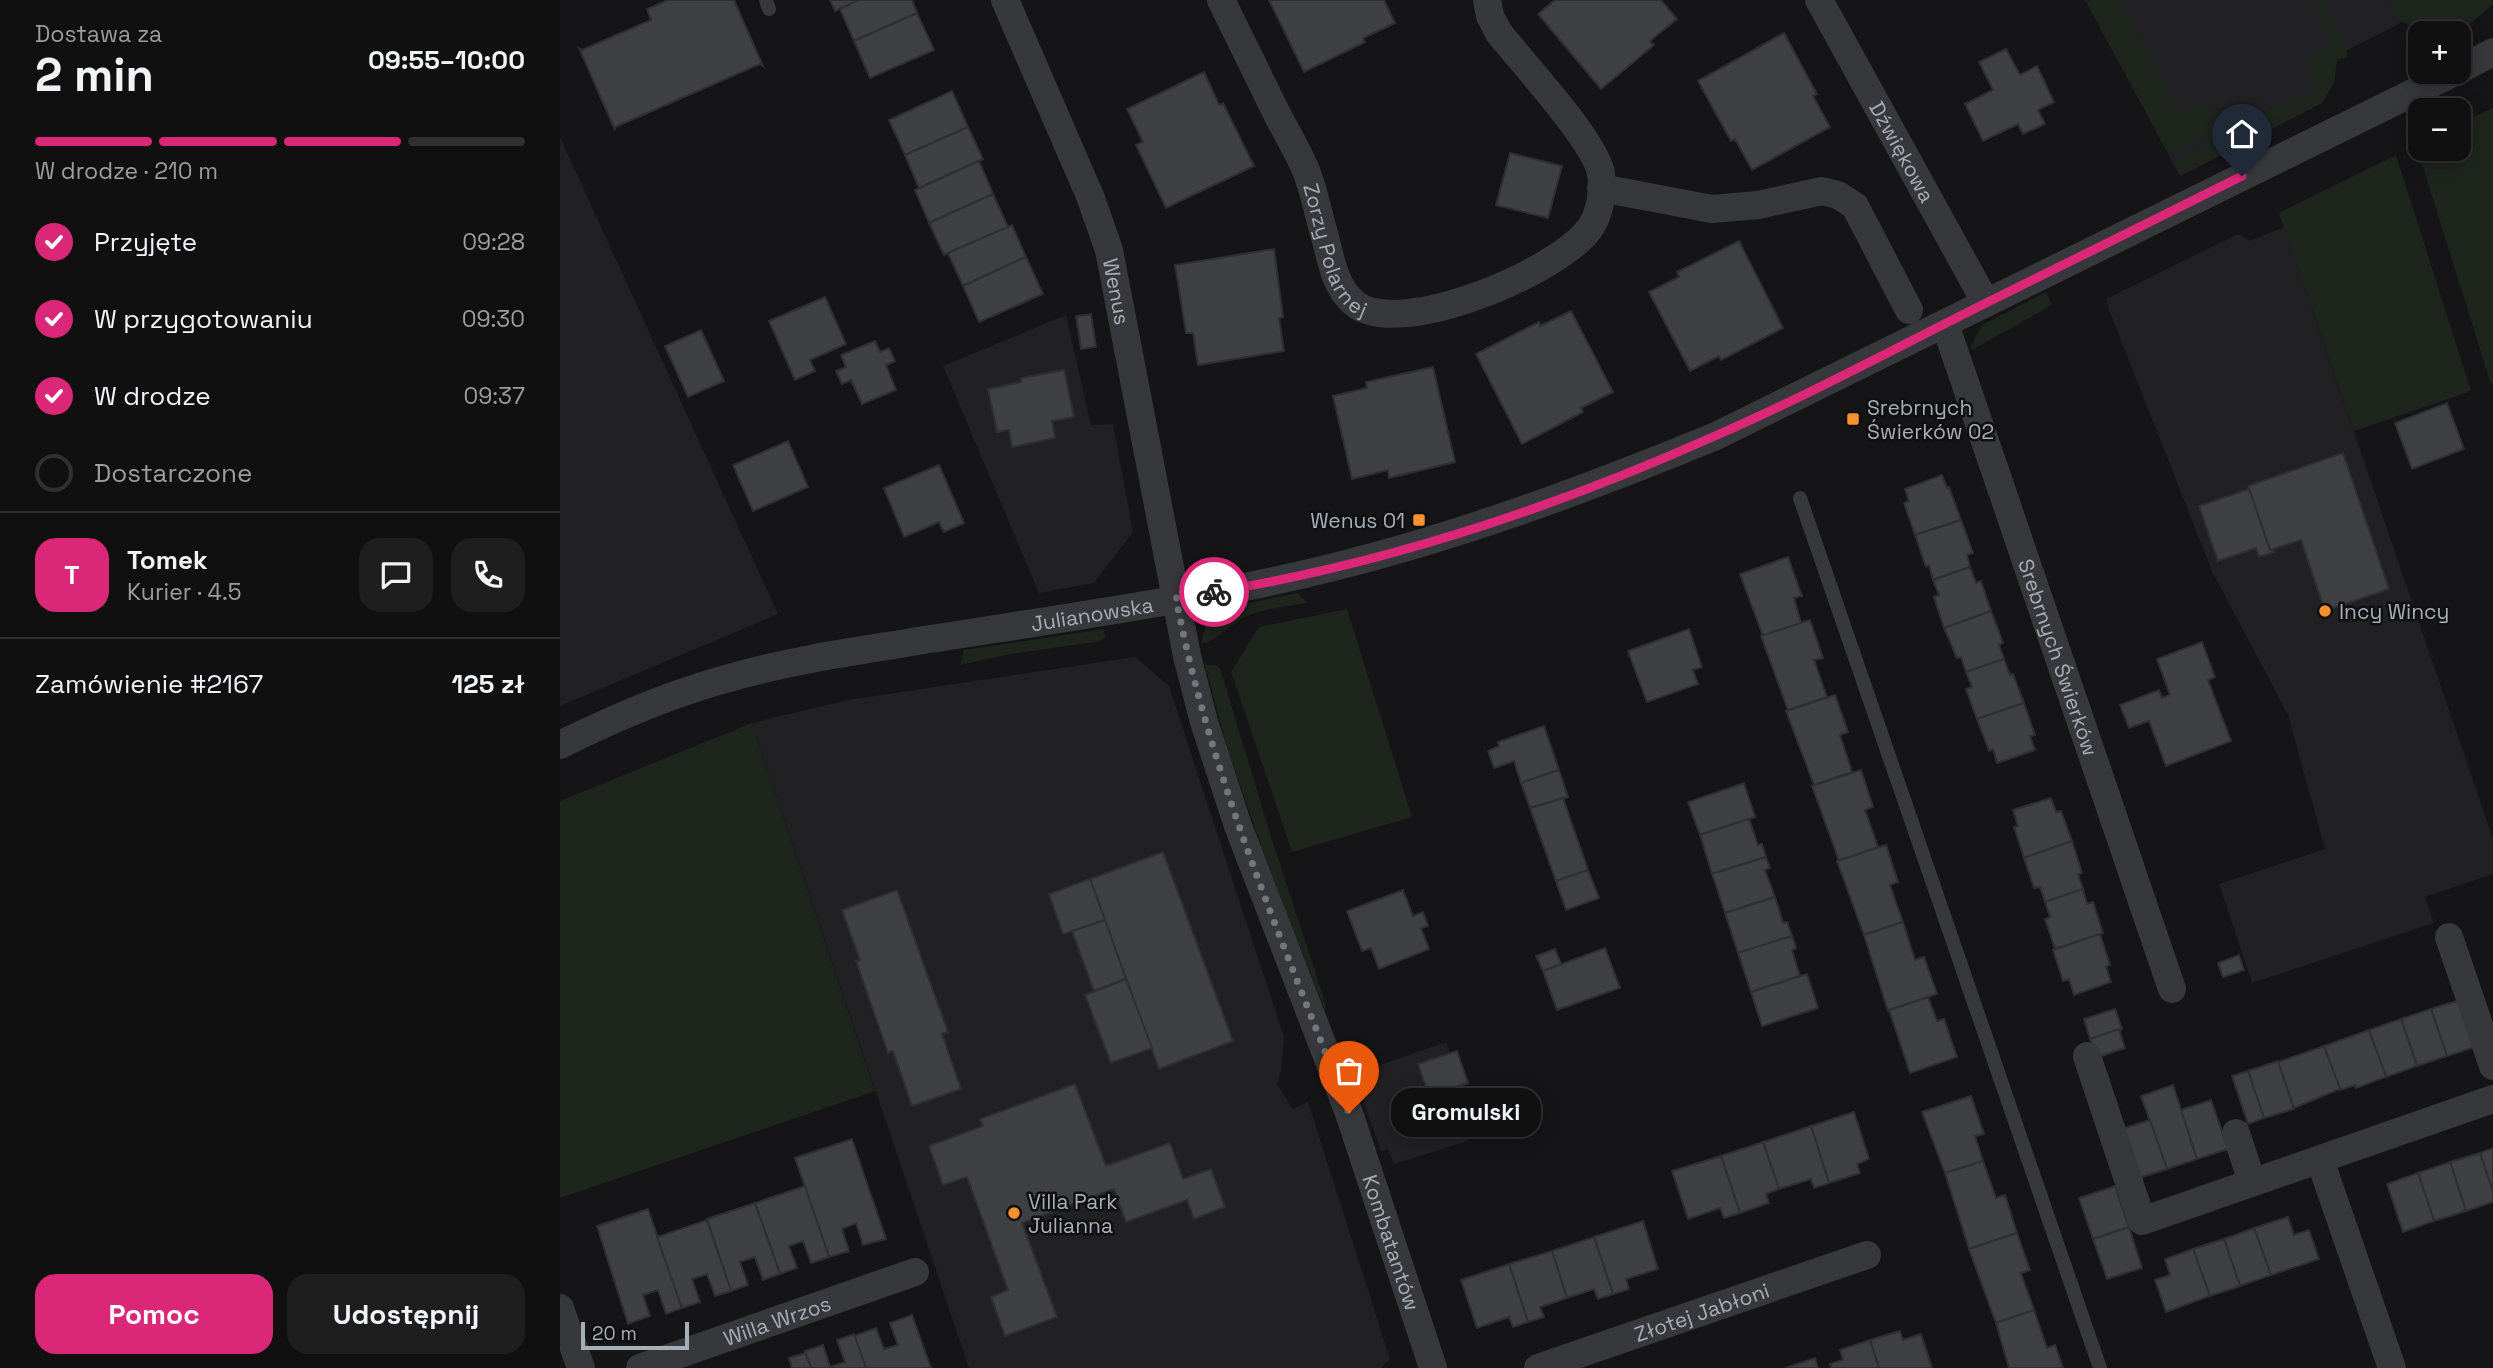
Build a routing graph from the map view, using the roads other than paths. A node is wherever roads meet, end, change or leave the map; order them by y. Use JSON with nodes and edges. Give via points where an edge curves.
{"nodes":[{"id":1,"x":1005,"y":0,"type":"edge"},
{"id":2,"x":1221,"y":0,"type":"edge"},
{"id":3,"x":1487,"y":0,"type":"edge"},
{"id":4,"x":1819,"y":0,"type":"edge"},
{"id":5,"x":2493,"y":52,"type":"edge"},
{"id":6,"x":2471,"y":64,"type":"edge"},
{"id":7,"x":2431,"y":84,"type":"edge"},
{"id":8,"x":1601,"y":188,"type":"junction"},
{"id":9,"x":1986,"y":303,"type":"junction"},
{"id":10,"x":1909,"y":310,"type":"dead end"},
{"id":11,"x":1945,"y":324,"type":"junction"},
{"id":12,"x":1800,"y":498,"type":"dead end"},
{"id":13,"x":1176,"y":598,"type":"junction"},
{"id":14,"x":560,"y":745,"type":"edge"},
{"id":15,"x":2449,"y":937,"type":"dead end"},
{"id":16,"x":2172,"y":989,"type":"dead end"},
{"id":17,"x":2087,"y":1056,"type":"dead end"},
{"id":18,"x":2493,"y":1066,"type":"edge"},
{"id":19,"x":2493,"y":1099,"type":"edge"},
{"id":20,"x":2236,"y":1133,"type":"dead end"},
{"id":21,"x":2320,"y":1160,"type":"junction"},
{"id":22,"x":2252,"y":1182,"type":"junction"},
{"id":23,"x":1867,"y":1255,"type":"dead end"},
{"id":24,"x":915,"y":1272,"type":"dead end"},
{"id":25,"x":560,"y":1308,"type":"edge"},
{"id":26,"x":581,"y":1368,"type":"edge"},
{"id":27,"x":640,"y":1368,"type":"edge"},
{"id":28,"x":1433,"y":1368,"type":"edge"},
{"id":29,"x":1538,"y":1368,"type":"edge"},
{"id":30,"x":2099,"y":1368,"type":"edge"},
{"id":31,"x":2392,"y":1368,"type":"edge"}],
"edges":[{"from":1,"to":13,"type":"street","name":"Wenus","via":[[1090,196],[1108,250]]},
{"from":2,"to":8,"type":"street","name":"Zorzy Polarnej","via":[[1307,174],[1343,292],[1369,313],[1397,315],[1456,303],[1538,268],[1579,241],[1592,225]]},
{"from":3,"to":8,"type":"street","name":"Zorzy Polarnej","via":[[1499,33],[1586,141],[1601,172]]},
{"from":4,"to":9,"type":"street","name":"Dźwiękowa"},
{"from":5,"to":6,"type":"street","name":"Julianowska"},
{"from":7,"to":9,"type":"street","name":"Julianowska"},
{"from":8,"to":10,"type":"street","via":[[1712,209],[1822,191],[1838,195],[1855,206]]},
{"from":9,"to":11,"type":"street","name":"Julianowska"},
{"from":11,"to":13,"type":"street","name":"Julianowska","via":[[1716,436],[1522,512],[1356,562]]},
{"from":11,"to":16,"type":"street","name":"Srebrnych Świerków"},
{"from":12,"to":30,"type":"lane"},
{"from":13,"to":14,"type":"street","name":"Julianowska","via":[[826,656],[739,675],[659,700]]},
{"from":13,"to":28,"type":"street","name":"Kombatantów","via":[[1204,722],[1238,826],[1349,1113]]},
{"from":15,"to":18,"type":"street"},
{"from":17,"to":22,"type":"street","via":[[2142,1221]]},
{"from":19,"to":21,"type":"street"},
{"from":20,"to":22,"type":"street"},
{"from":21,"to":22,"type":"street"},
{"from":21,"to":31,"type":"street"},
{"from":23,"to":29,"type":"street","name":"Złotej Jabłoni"},
{"from":24,"to":27,"type":"street","name":"Willa Wrzos"},
{"from":25,"to":26,"type":"street"}]}
